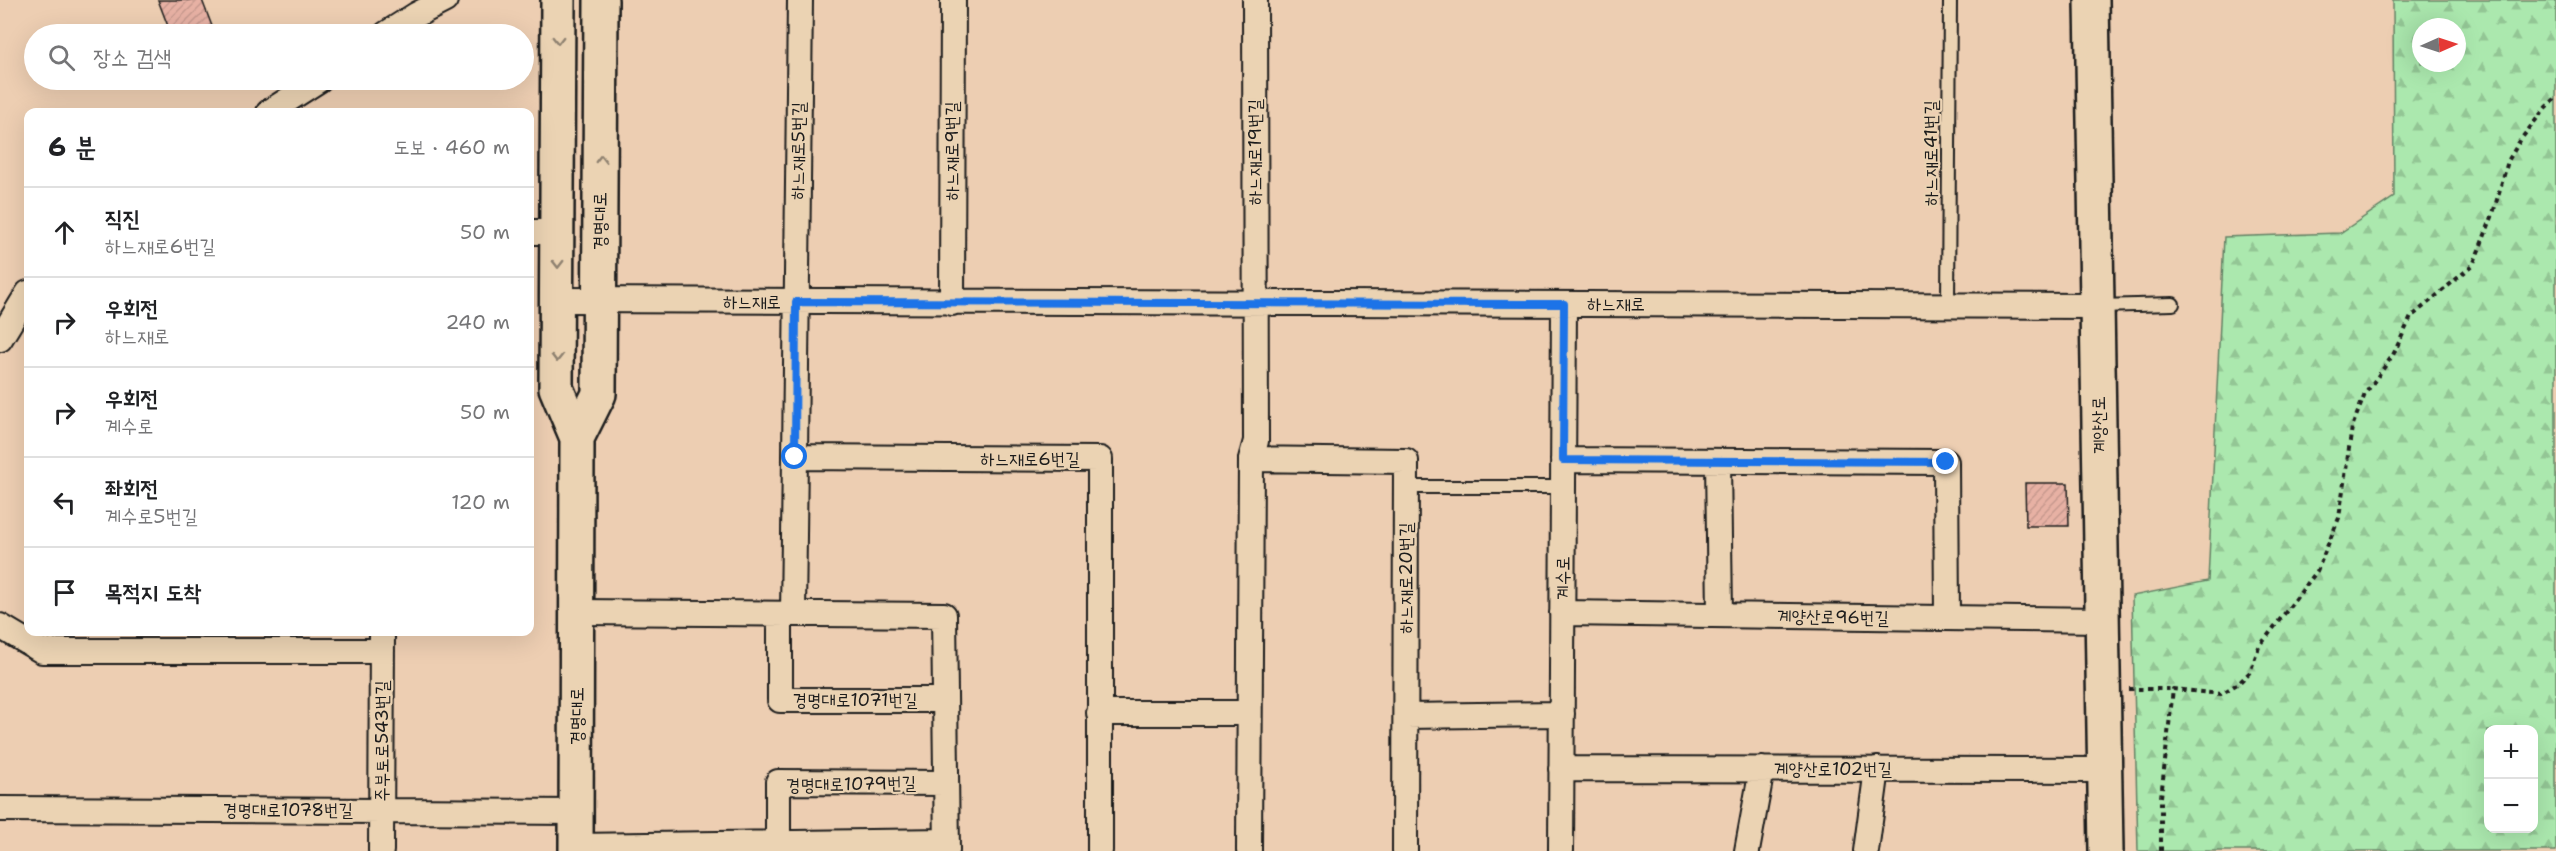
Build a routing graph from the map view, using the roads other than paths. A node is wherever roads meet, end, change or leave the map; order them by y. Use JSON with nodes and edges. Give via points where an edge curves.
{"nodes":[{"id":1,"x":445,"y":0,"type":"edge"},
{"id":2,"x":558,"y":0,"type":"edge"},
{"id":3,"x":601,"y":0,"type":"edge"},
{"id":4,"x":800,"y":0,"type":"edge"},
{"id":5,"x":953,"y":0,"type":"edge"},
{"id":6,"x":1255,"y":0,"type":"edge"},
{"id":7,"x":1950,"y":0,"type":"edge"},
{"id":8,"x":2092,"y":0,"type":"edge"},
{"id":9,"x":410,"y":8,"type":"edge"},
{"id":10,"x":395,"y":24,"type":"edge"},
{"id":11,"x":303,"y":90,"type":"edge"},
{"id":12,"x":275,"y":108,"type":"edge"},
{"id":13,"x":544,"y":232,"type":"edge"},
{"id":14,"x":24,"y":300,"type":"edge"},
{"id":15,"x":558,"y":300,"type":"junction"},
{"id":16,"x":600,"y":301,"type":"junction"},
{"id":17,"x":796,"y":302,"type":"junction"},
{"id":18,"x":952,"y":303,"type":"junction"},
{"id":19,"x":1255,"y":303,"type":"junction"},
{"id":20,"x":1564,"y":304,"type":"junction"},
{"id":21,"x":2173,"y":304,"type":"dead end"},
{"id":22,"x":1948,"y":305,"type":"junction"},
{"id":23,"x":2097,"y":306,"type":"junction"},
{"id":24,"x":0,"y":339,"type":"edge"},
{"id":25,"x":577,"y":438,"type":"junction"},
{"id":26,"x":795,"y":457,"type":"junction"},
{"id":27,"x":1251,"y":459,"type":"junction"},
{"id":28,"x":1563,"y":460,"type":"junction"},
{"id":29,"x":1718,"y":461,"type":"junction"},
{"id":30,"x":1406,"y":487,"type":"junction"},
{"id":31,"x":1563,"y":487,"type":"junction"},
{"id":32,"x":577,"y":612,"type":"junction"},
{"id":33,"x":1562,"y":613,"type":"junction"},
{"id":34,"x":786,"y":614,"type":"junction"},
{"id":35,"x":1720,"y":615,"type":"junction"},
{"id":36,"x":1947,"y":618,"type":"junction"},
{"id":37,"x":2103,"y":620,"type":"junction"},
{"id":38,"x":0,"y":626,"type":"edge"},
{"id":39,"x":211,"y":641,"type":"edge"},
{"id":40,"x":382,"y":641,"type":"edge"},
{"id":41,"x":945,"y":700,"type":"junction"},
{"id":42,"x":1250,"y":713,"type":"junction"},
{"id":43,"x":1099,"y":714,"type":"junction"},
{"id":44,"x":1562,"y":714,"type":"junction"},
{"id":45,"x":1406,"y":716,"type":"junction"},
{"id":46,"x":1561,"y":769,"type":"junction"},
{"id":47,"x":1761,"y":769,"type":"junction"},
{"id":48,"x":1877,"y":769,"type":"junction"},
{"id":49,"x":2105,"y":770,"type":"junction"},
{"id":50,"x":946,"y":783,"type":"junction"},
{"id":51,"x":0,"y":809,"type":"edge"},
{"id":52,"x":382,"y":811,"type":"junction"},
{"id":53,"x":576,"y":812,"type":"junction"},
{"id":54,"x":787,"y":846,"type":"edge"},
{"id":55,"x":947,"y":846,"type":"edge"},
{"id":56,"x":576,"y":849,"type":"edge"},
{"id":57,"x":381,"y":851,"type":"edge"},
{"id":58,"x":1100,"y":851,"type":"edge"},
{"id":59,"x":1249,"y":851,"type":"edge"},
{"id":60,"x":1405,"y":851,"type":"edge"},
{"id":61,"x":1561,"y":851,"type":"edge"},
{"id":62,"x":1747,"y":851,"type":"edge"},
{"id":63,"x":1866,"y":851,"type":"edge"},
{"id":64,"x":2106,"y":851,"type":"edge"}],
"edges":[{"from":1,"to":9,"type":"street"},
{"from":2,"to":13,"type":"street","name":"경명대로","one_way":true},
{"from":16,"to":3,"type":"street","name":"경명대로","one_way":true},
{"from":4,"to":17,"type":"street","name":"하느재로5번길"},
{"from":5,"to":18,"type":"street","name":"하느재로9번길"},
{"from":6,"to":19,"type":"street","name":"하느재로19번길"},
{"from":7,"to":22,"type":"lane","name":"하느재로41번길"},
{"from":8,"to":23,"type":"street","name":"계양산로"},
{"from":9,"to":10,"type":"street"},
{"from":11,"to":12,"type":"street"},
{"from":13,"to":15,"type":"street","name":"경명대로","one_way":true},
{"from":14,"to":24,"type":"street"},
{"from":15,"to":16,"type":"street","name":"하느재로"},
{"from":15,"to":25,"type":"street","name":"경명대로","one_way":true,"via":[[556,388]]},
{"from":16,"to":17,"type":"street","name":"하느재로"},
{"from":16,"to":25,"type":"street","name":"경명대로","via":[[599,394]]},
{"from":17,"to":18,"type":"street","name":"하느재로"},
{"from":17,"to":26,"type":"street"},
{"from":18,"to":19,"type":"street","name":"하느재로"},
{"from":19,"to":20,"type":"street","name":"하느재로"},
{"from":19,"to":27,"type":"street","via":[[1256,441]]},
{"from":20,"to":22,"type":"street","name":"하느재로"},
{"from":20,"to":28,"type":"street","name":"계수로"},
{"from":21,"to":23,"type":"lane"},
{"from":22,"to":23,"type":"street","name":"하느재로"},
{"from":23,"to":37,"type":"street","name":"계양산로"},
{"from":25,"to":32,"type":"street","name":"경명대로"},
{"from":26,"to":34,"type":"street"},
{"from":26,"to":43,"type":"street","name":"하느재로6번길","via":[[1100,459]]},
{"from":27,"to":30,"type":"street","name":"하느재로20번길","via":[[1406,461]]},
{"from":27,"to":42,"type":"street"},
{"from":28,"to":29,"type":"street"},
{"from":28,"to":31,"type":"street","name":"계수로"},
{"from":29,"to":35,"type":"street"},
{"from":29,"to":36,"type":"street","via":[[1946,462]]},
{"from":30,"to":31,"type":"lane"},
{"from":30,"to":45,"type":"street","name":"하느재로20번길"},
{"from":31,"to":33,"type":"street","name":"계수로"},
{"from":32,"to":34,"type":"street"},
{"from":32,"to":53,"type":"street","name":"경명대로"},
{"from":33,"to":35,"type":"street","name":"계양산로96번길"},
{"from":33,"to":44,"type":"street","name":"계수로"},
{"from":34,"to":41,"type":"street","via":[[944,615]]},
{"from":34,"to":41,"type":"street","name":"경명대로1071번길","via":[[780,700]]},
{"from":35,"to":36,"type":"street","name":"계양산로96번길"},
{"from":36,"to":37,"type":"street","name":"계양산로96번길"},
{"from":37,"to":49,"type":"street","name":"계양산로"},
{"from":38,"to":39,"type":"street","via":[[42,651]]},
{"from":39,"to":40,"type":"street"},
{"from":40,"to":52,"type":"street","name":"주부토로543번길"},
{"from":41,"to":50,"type":"street"},
{"from":42,"to":43,"type":"street"},
{"from":42,"to":59,"type":"street"},
{"from":43,"to":58,"type":"street","name":"하느재로6번길"},
{"from":44,"to":45,"type":"street"},
{"from":44,"to":46,"type":"street","name":"계수로"},
{"from":45,"to":60,"type":"street","name":"하느재로20번길"},
{"from":46,"to":47,"type":"street","name":"계양산로102번길"},
{"from":46,"to":61,"type":"street","name":"계수로"},
{"from":47,"to":48,"type":"street","name":"계양산로102번길"},
{"from":47,"to":62,"type":"street"},
{"from":48,"to":49,"type":"street","name":"계양산로102번길"},
{"from":48,"to":63,"type":"street"},
{"from":49,"to":64,"type":"street","name":"계양산로"},
{"from":50,"to":54,"type":"street","name":"경명대로1079번길","via":[[778,782]]},
{"from":50,"to":55,"type":"street"},
{"from":51,"to":52,"type":"street","name":"경명대로1078번길"},
{"from":52,"to":53,"type":"street","name":"경명대로1078번길"},
{"from":52,"to":57,"type":"street","name":"주부토로543번길"},
{"from":53,"to":56,"type":"street","name":"경명대로"},
{"from":54,"to":55,"type":"street"},
{"from":54,"to":56,"type":"street"}]}
